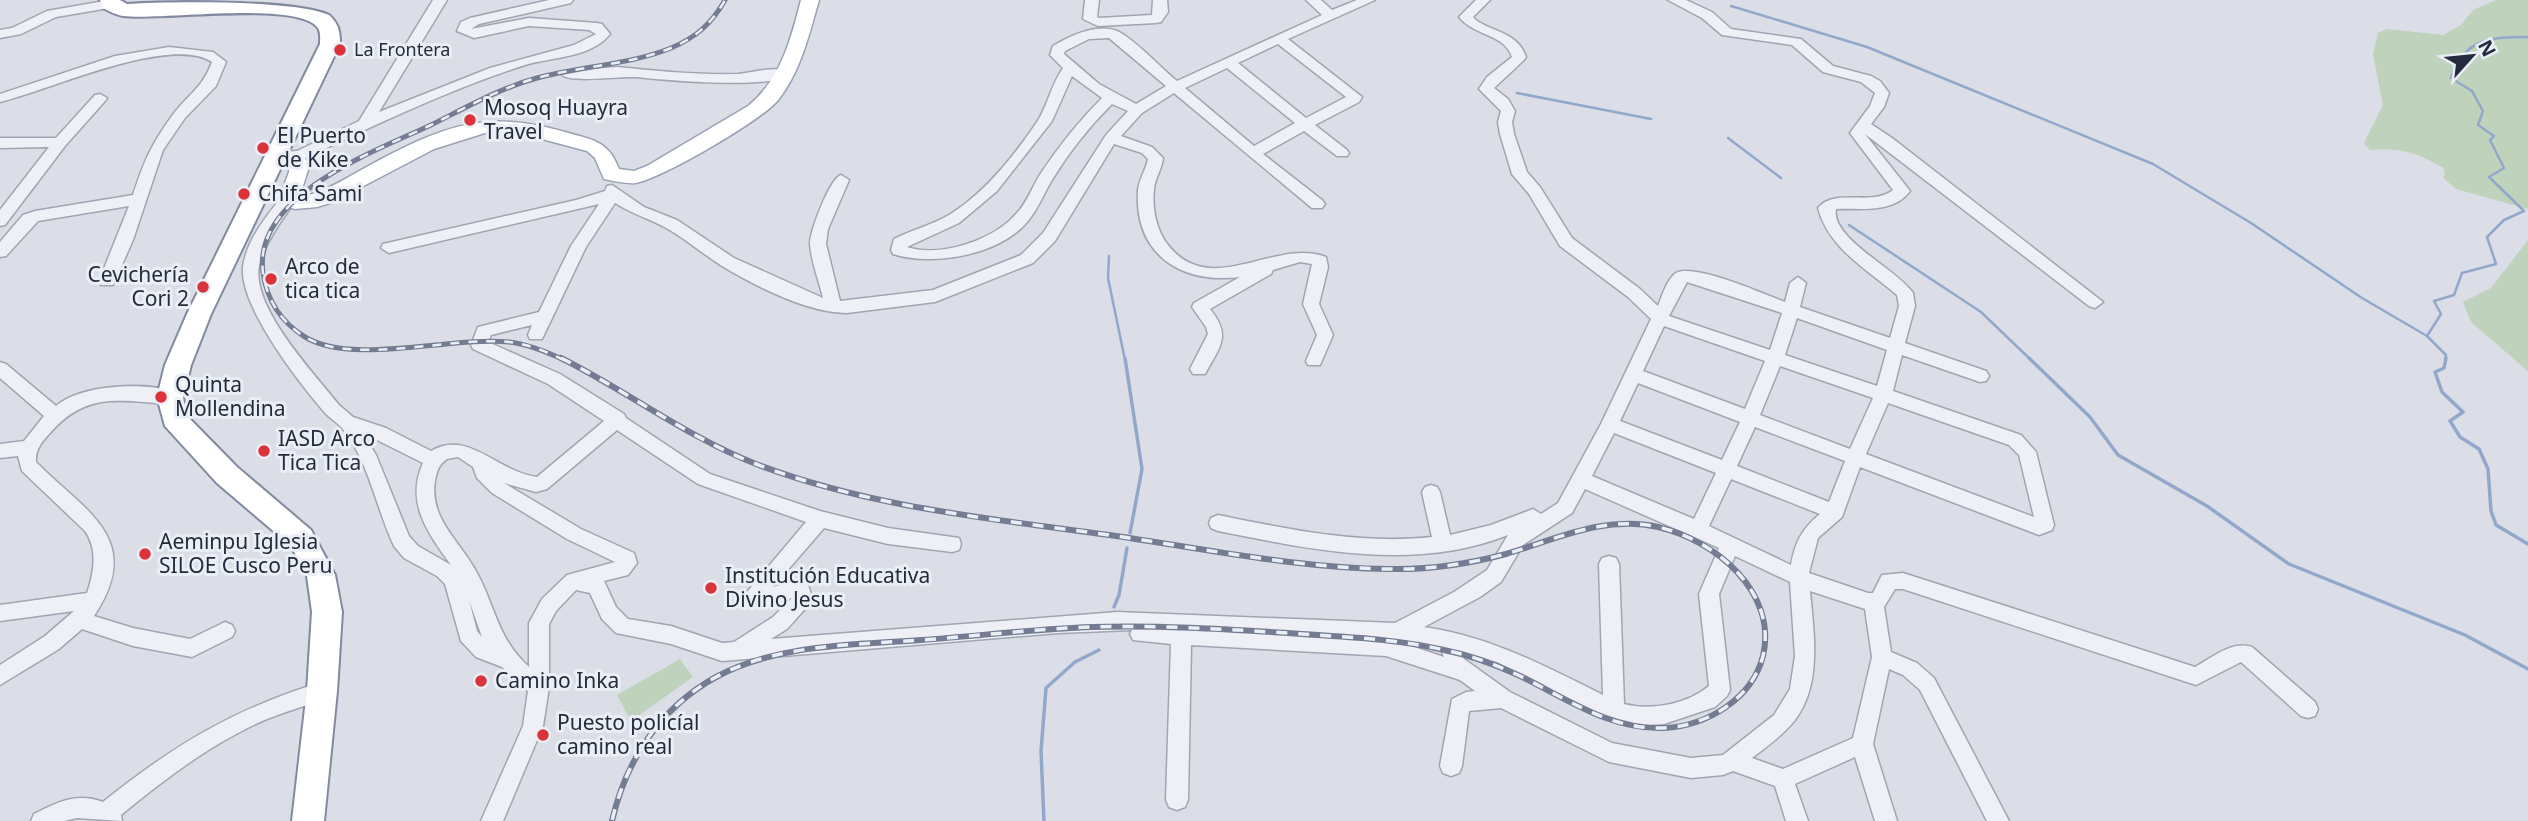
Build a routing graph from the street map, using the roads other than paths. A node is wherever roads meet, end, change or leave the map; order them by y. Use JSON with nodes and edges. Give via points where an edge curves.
{"nodes":[{"id":1,"x":440,"y":0,"type":"edge"},
{"id":2,"x":566,"y":0,"type":"edge"},
{"id":3,"x":810,"y":0,"type":"edge"},
{"id":4,"x":1092,"y":0,"type":"edge"},
{"id":5,"x":1160,"y":0,"type":"edge"},
{"id":6,"x":1313,"y":0,"type":"edge"},
{"id":7,"x":1368,"y":0,"type":"edge"},
{"id":8,"x":1483,"y":0,"type":"edge"},
{"id":9,"x":1675,"y":0,"type":"edge"},
{"id":10,"x":110,"y":2,"type":"edge"},
{"id":11,"x":1330,"y":15,"type":"junction"},
{"id":12,"x":0,"y":34,"type":"edge"},
{"id":13,"x":1280,"y":39,"type":"junction"},
{"id":14,"x":1230,"y":63,"type":"junction"},
{"id":15,"x":1070,"y":68,"type":"junction"},
{"id":16,"x":569,"y":75,"type":"dead end"},
{"id":17,"x":784,"y":75,"type":"junction"},
{"id":18,"x":1175,"y":87,"type":"junction"},
{"id":19,"x":0,"y":98,"type":"edge"},
{"id":20,"x":100,"y":98,"type":"dead end"},
{"id":21,"x":1109,"y":99,"type":"junction"},
{"id":22,"x":1138,"y":110,"type":"junction"},
{"id":23,"x":365,"y":124,"type":"junction"},
{"id":24,"x":1305,"y":124,"type":"junction"},
{"id":25,"x":1862,"y":125,"type":"junction"},
{"id":26,"x":1111,"y":138,"type":"junction"},
{"id":27,"x":0,"y":143,"type":"edge"},
{"id":28,"x":60,"y":144,"type":"junction"},
{"id":29,"x":1252,"y":153,"type":"junction"},
{"id":30,"x":1342,"y":153,"type":"dead end"},
{"id":31,"x":285,"y":158,"type":"junction"},
{"id":32,"x":841,"y":180,"type":"dead end"},
{"id":33,"x":612,"y":184,"type":"junction"},
{"id":34,"x":290,"y":197,"type":"junction"},
{"id":35,"x":140,"y":199,"type":"junction"},
{"id":36,"x":1318,"y":204,"type":"dead end"},
{"id":37,"x":0,"y":221,"type":"edge"},
{"id":38,"x":390,"y":248,"type":"dead end"},
{"id":39,"x":0,"y":252,"type":"edge"},
{"id":40,"x":1267,"y":266,"type":"junction"},
{"id":41,"x":107,"y":281,"type":"dead end"},
{"id":42,"x":1798,"y":283,"type":"dead end"},
{"id":43,"x":2095,"y":302,"type":"dead end"},
{"id":44,"x":833,"y":307,"type":"junction"},
{"id":45,"x":1792,"y":311,"type":"junction"},
{"id":46,"x":547,"y":316,"type":"junction"},
{"id":47,"x":1661,"y":319,"type":"junction"},
{"id":48,"x":536,"y":335,"type":"dead end"},
{"id":49,"x":1897,"y":348,"type":"junction"},
{"id":50,"x":1774,"y":358,"type":"junction"},
{"id":51,"x":1314,"y":361,"type":"dead end"},
{"id":52,"x":0,"y":368,"type":"edge"},
{"id":53,"x":1199,"y":369,"type":"dead end"},
{"id":54,"x":1635,"y":375,"type":"junction"},
{"id":55,"x":1980,"y":376,"type":"dead end"},
{"id":56,"x":1882,"y":395,"type":"junction"},
{"id":57,"x":170,"y":397,"type":"junction"},
{"id":58,"x":55,"y":415,"type":"junction"},
{"id":59,"x":1749,"y":418,"type":"junction"},
{"id":60,"x":618,"y":419,"type":"junction"},
{"id":61,"x":348,"y":423,"type":"junction"},
{"id":62,"x":1611,"y":424,"type":"junction"},
{"id":63,"x":29,"y":447,"type":"junction"},
{"id":64,"x":0,"y":451,"type":"edge"},
{"id":65,"x":432,"y":459,"type":"junction"},
{"id":66,"x":1854,"y":460,"type":"junction"},
{"id":67,"x":481,"y":464,"type":"junction"},
{"id":68,"x":1727,"y":469,"type":"junction"},
{"id":69,"x":1581,"y":479,"type":"junction"},
{"id":70,"x":1431,"y":492,"type":"dead end"},
{"id":71,"x":1571,"y":499,"type":"junction"},
{"id":72,"x":1835,"y":512,"type":"junction"},
{"id":73,"x":820,"y":519,"type":"junction"},
{"id":74,"x":1218,"y":523,"type":"dead end"},
{"id":75,"x":1698,"y":529,"type":"junction"},
{"id":76,"x":952,"y":544,"type":"dead end"},
{"id":77,"x":1443,"y":545,"type":"junction"},
{"id":78,"x":1730,"y":545,"type":"junction"},
{"id":79,"x":1609,"y":564,"type":"dead end"},
{"id":80,"x":1799,"y":577,"type":"junction"},
{"id":81,"x":575,"y":581,"type":"junction"},
{"id":82,"x":95,"y":600,"type":"junction"},
{"id":83,"x":1874,"y":603,"type":"junction"},
{"id":84,"x":0,"y":613,"type":"edge"},
{"id":85,"x":80,"y":620,"type":"junction"},
{"id":86,"x":225,"y":631,"type":"dead end"},
{"id":87,"x":1172,"y":632,"type":"junction"},
{"id":88,"x":1397,"y":632,"type":"junction"},
{"id":89,"x":1140,"y":634,"type":"dead end"},
{"id":90,"x":1448,"y":639,"type":"junction"},
{"id":91,"x":735,"y":652,"type":"junction"},
{"id":92,"x":1882,"y":657,"type":"junction"},
{"id":93,"x":508,"y":660,"type":"junction"},
{"id":94,"x":1464,"y":672,"type":"junction"},
{"id":95,"x":0,"y":676,"type":"edge"},
{"id":96,"x":539,"y":687,"type":"junction"},
{"id":97,"x":322,"y":691,"type":"junction"},
{"id":98,"x":1503,"y":699,"type":"junction"},
{"id":99,"x":2308,"y":709,"type":"dead end"},
{"id":100,"x":1614,"y":711,"type":"junction"},
{"id":101,"x":1862,"y":744,"type":"junction"},
{"id":102,"x":1733,"y":761,"type":"junction"},
{"id":103,"x":1451,"y":766,"type":"dead end"},
{"id":104,"x":1783,"y":779,"type":"junction"},
{"id":105,"x":1177,"y":800,"type":"dead end"},
{"id":106,"x":109,"y":817,"type":"edge"},
{"id":107,"x":42,"y":821,"type":"edge"},
{"id":108,"x":308,"y":821,"type":"edge"},
{"id":109,"x":492,"y":821,"type":"edge"},
{"id":110,"x":1797,"y":821,"type":"edge"},
{"id":111,"x":1886,"y":821,"type":"edge"},
{"id":112,"x":1998,"y":821,"type":"edge"}],
"edges":[{"from":1,"to":23,"type":"street"},
{"from":2,"to":23,"type":"street","via":[[475,21],[464,31],[474,34],[528,22],[589,26],[603,34],[596,42],[484,74]]},
{"from":3,"to":17,"type":"main road","via":[[796,52]]},
{"from":4,"to":5,"type":"street","via":[[1090,19],[1098,22],[1156,19]]},
{"from":6,"to":11,"type":"street"},
{"from":7,"to":11,"type":"street"},
{"from":8,"to":47,"type":"street","via":[[1466,17],[1470,24],[1496,33],[1518,48],[1519,57],[1512,68],[1486,89],[1508,111],[1507,134],[1520,174],[1566,242]]},
{"from":9,"to":25,"type":"street","via":[[1707,15],[1727,32],[1796,42],[1828,69],[1875,84],[1882,93],[1880,103]]},
{"from":10,"to":12,"type":"street","via":[[52,14]]},
{"from":10,"to":31,"type":"highway","via":[[125,10],[289,2],[320,12],[330,25],[330,44]]},
{"from":11,"to":13,"type":"street"},
{"from":13,"to":14,"type":"street"},
{"from":13,"to":24,"type":"street","via":[[1355,98]]},
{"from":14,"to":18,"type":"street"},
{"from":14,"to":24,"type":"street"},
{"from":15,"to":18,"type":"street","via":[[1057,55],[1058,48],[1093,33],[1113,34]]},
{"from":15,"to":21,"type":"street"},
{"from":15,"to":21,"type":"street","via":[[1046,119],[998,181],[964,213],[900,243],[900,250],[912,255],[954,252],[1017,223],[1063,150]]},
{"from":16,"to":17,"type":"street","via":[[617,71],[678,77]]},
{"from":17,"to":33,"type":"main road","via":[[771,97],[755,110],[664,166]]},
{"from":18,"to":22,"type":"street"},
{"from":18,"to":29,"type":"street"},
{"from":19,"to":35,"type":"street","via":[[152,51],[173,49],[216,58],[219,65],[211,83],[156,149]]},
{"from":20,"to":28,"type":"street"},
{"from":21,"to":22,"type":"street"},
{"from":22,"to":26,"type":"street"},
{"from":23,"to":31,"type":"street"},
{"from":24,"to":29,"type":"street"},
{"from":24,"to":30,"type":"street"},
{"from":25,"to":43,"type":"street"},
{"from":25,"to":49,"type":"street","via":[[1857,133],[1864,145],[1902,191],[1885,203],[1833,204],[1826,208],[1826,215],[1856,251],[1905,293],[1906,314]]},
{"from":26,"to":40,"type":"street","via":[[1155,155],[1156,163],[1146,179],[1146,212],[1152,236],[1178,266],[1200,274]]},
{"from":26,"to":44,"type":"street","via":[[1049,237],[1027,259],[935,296]]},
{"from":27,"to":28,"type":"street"},
{"from":28,"to":37,"type":"street"},
{"from":29,"to":36,"type":"street"},
{"from":31,"to":34,"type":"main road","via":[[300,169]]},
{"from":31,"to":57,"type":"highway","via":[[194,325]]},
{"from":32,"to":44,"type":"street","via":[[818,244]]},
{"from":33,"to":34,"type":"main road","via":[[604,155],[594,146],[489,125],[450,136],[321,199],[302,204]]},
{"from":33,"to":38,"type":"street","via":[[578,205]]},
{"from":33,"to":44,"type":"street","via":[[639,211],[672,224],[728,262]]},
{"from":33,"to":46,"type":"street"},
{"from":34,"to":61,"type":"street","via":[[261,238],[251,265],[251,284],[271,331]]},
{"from":35,"to":39,"type":"street","via":[[27,219]]},
{"from":35,"to":41,"type":"street"},
{"from":40,"to":51,"type":"street","via":[[1296,256],[1320,261],[1312,312],[1325,336]]},
{"from":40,"to":53,"type":"street","via":[[1262,274],[1200,307],[1216,334]]},
{"from":42,"to":45,"type":"street"},
{"from":45,"to":47,"type":"street","via":[[1684,276]]},
{"from":45,"to":49,"type":"street"},
{"from":45,"to":50,"type":"street"},
{"from":46,"to":48,"type":"street"},
{"from":46,"to":60,"type":"street","via":[[484,331],[479,345],[554,379]]},
{"from":47,"to":50,"type":"street"},
{"from":47,"to":54,"type":"street"},
{"from":49,"to":55,"type":"street"},
{"from":49,"to":56,"type":"street"},
{"from":50,"to":56,"type":"street"},
{"from":50,"to":59,"type":"street"},
{"from":52,"to":58,"type":"street"},
{"from":54,"to":59,"type":"street"},
{"from":54,"to":62,"type":"street"},
{"from":56,"to":66,"type":"street"},
{"from":56,"to":66,"type":"street","via":[[2020,443],[2027,452],[2045,525],[2039,527]]},
{"from":57,"to":58,"type":"street","via":[[98,393],[76,400]]},
{"from":57,"to":97,"type":"highway","via":[[174,419],[227,475],[301,538],[317,564],[327,612]]},
{"from":58,"to":63,"type":"street"},
{"from":59,"to":66,"type":"street"},
{"from":59,"to":68,"type":"street"},
{"from":60,"to":67,"type":"street","via":[[541,484],[531,486]]},
{"from":60,"to":73,"type":"street","via":[[704,479]]},
{"from":61,"to":65,"type":"street","via":[[366,425]]},
{"from":61,"to":93,"type":"street","via":[[367,455],[401,540],[411,552],[454,580],[468,635],[475,644]]},
{"from":62,"to":68,"type":"street"},
{"from":62,"to":69,"type":"street"},
{"from":63,"to":64,"type":"street"},
{"from":63,"to":82,"type":"street","via":[[28,466],[100,539],[102,578]]},
{"from":65,"to":67,"type":"street","via":[[460,449]]},
{"from":65,"to":93,"type":"street","via":[[423,495],[434,528],[468,575],[492,637]]},
{"from":66,"to":72,"type":"street"},
{"from":67,"to":81,"type":"street","via":[[483,473],[498,488],[574,534],[628,559],[621,569]]},
{"from":68,"to":72,"type":"street"},
{"from":68,"to":75,"type":"street"},
{"from":69,"to":71,"type":"street"},
{"from":69,"to":75,"type":"street"},
{"from":70,"to":77,"type":"street"},
{"from":71,"to":77,"type":"street","via":[[1504,530]]},
{"from":71,"to":88,"type":"street","via":[[1565,508],[1512,543],[1504,565],[1494,576]]},
{"from":72,"to":80,"type":"street","via":[[1810,533]]},
{"from":73,"to":76,"type":"street","via":[[888,536]]},
{"from":73,"to":91,"type":"street","via":[[757,592],[762,598],[801,591],[803,600],[780,623]]},
{"from":74,"to":77,"type":"street","via":[[1324,544]]},
{"from":75,"to":78,"type":"street"},
{"from":78,"to":80,"type":"street"},
{"from":78,"to":100,"type":"street","via":[[1709,594],[1720,690],[1708,700],[1664,715],[1638,717]]},
{"from":79,"to":100,"type":"street"},
{"from":80,"to":83,"type":"street"},
{"from":80,"to":102,"type":"street","via":[[1805,656],[1800,691],[1781,722]]},
{"from":81,"to":91,"type":"street","via":[[597,586],[609,613],[623,627]]},
{"from":81,"to":96,"type":"street","via":[[539,623]]},
{"from":82,"to":84,"type":"street"},
{"from":82,"to":85,"type":"street"},
{"from":83,"to":92,"type":"street"},
{"from":83,"to":99,"type":"street","via":[[1889,581],[1903,581],[2196,677],[2245,653]]},
{"from":85,"to":86,"type":"street","via":[[133,637],[192,648]]},
{"from":85,"to":95,"type":"street"},
{"from":87,"to":88,"type":"street"},
{"from":87,"to":89,"type":"street"},
{"from":87,"to":91,"type":"street","via":[[1058,624]]},
{"from":87,"to":94,"type":"street","via":[[1386,647]]},
{"from":87,"to":105,"type":"street"},
{"from":88,"to":90,"type":"street"},
{"from":90,"to":94,"type":"street"},
{"from":90,"to":100,"type":"street","via":[[1502,655]]},
{"from":92,"to":101,"type":"street"},
{"from":92,"to":112,"type":"street","via":[[1910,669],[1927,684]]},
{"from":93,"to":96,"type":"street"},
{"from":94,"to":98,"type":"street"},
{"from":96,"to":109,"type":"street","via":[[533,726]]},
{"from":97,"to":106,"type":"street","via":[[270,707],[208,736]]},
{"from":97,"to":108,"type":"highway"},
{"from":98,"to":102,"type":"street","via":[[1609,752],[1691,768]]},
{"from":98,"to":103,"type":"street","via":[[1466,701],[1459,706]]},
{"from":101,"to":104,"type":"street"},
{"from":101,"to":111,"type":"street"},
{"from":102,"to":104,"type":"street"},
{"from":104,"to":110,"type":"street"},
{"from":106,"to":107,"type":"street","via":[[76,806]]}]}
